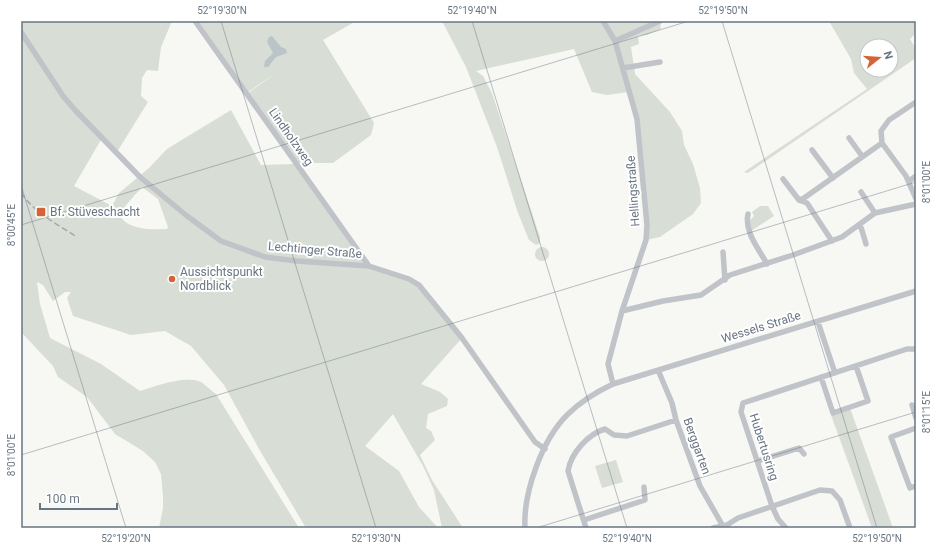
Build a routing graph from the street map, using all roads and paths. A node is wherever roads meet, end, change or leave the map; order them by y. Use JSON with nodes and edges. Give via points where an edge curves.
{"nodes":[{"id":1,"x":195,"y":21,"type":"edge"},
{"id":2,"x":603,"y":21,"type":"edge"},
{"id":3,"x":660,"y":21,"type":"edge"},
{"id":4,"x":21,"y":32,"type":"edge"},
{"id":5,"x":615,"y":41,"type":"junction"},
{"id":6,"x":660,"y":62,"type":"dead end"},
{"id":7,"x":623,"y":68,"type":"junction"},
{"id":8,"x":916,"y":102,"type":"edge"},
{"id":9,"x":849,"y":138,"type":"dead end"},
{"id":10,"x":882,"y":143,"type":"junction"},
{"id":11,"x":812,"y":150,"type":"dead end"},
{"id":12,"x":862,"y":156,"type":"junction"},
{"id":13,"x":916,"y":176,"type":"edge"},
{"id":14,"x":783,"y":178,"type":"dead end"},
{"id":15,"x":833,"y":178,"type":"junction"},
{"id":16,"x":909,"y":181,"type":"junction"},
{"id":17,"x":861,"y":192,"type":"dead end"},
{"id":18,"x":916,"y":199,"type":"edge"},
{"id":19,"x":799,"y":200,"type":"junction"},
{"id":20,"x":916,"y":204,"type":"edge"},
{"id":21,"x":875,"y":213,"type":"junction"},
{"id":22,"x":748,"y":214,"type":"dead end"},
{"id":23,"x":860,"y":224,"type":"junction"},
{"id":24,"x":832,"y":241,"type":"junction"},
{"id":25,"x":866,"y":244,"type":"dead end"},
{"id":26,"x":723,"y":252,"type":"dead end"},
{"id":27,"x":767,"y":264,"type":"junction"},
{"id":28,"x":369,"y":266,"type":"junction"},
{"id":29,"x":724,"y":280,"type":"junction"},
{"id":30,"x":916,"y":291,"type":"edge"},
{"id":31,"x":622,"y":311,"type":"junction"},
{"id":32,"x":818,"y":322,"type":"junction"},
{"id":33,"x":916,"y":349,"type":"edge"},
{"id":34,"x":856,"y":366,"type":"junction"},
{"id":35,"x":658,"y":370,"type":"junction"},
{"id":36,"x":835,"y":373,"type":"junction"},
{"id":37,"x":821,"y":377,"type":"junction"},
{"id":38,"x":613,"y":384,"type":"junction"},
{"id":39,"x":912,"y":405,"type":"dead end"},
{"id":40,"x":916,"y":418,"type":"edge"},
{"id":41,"x":676,"y":420,"type":"junction"},
{"id":42,"x":916,"y":428,"type":"edge"},
{"id":43,"x":545,"y":449,"type":"junction"},
{"id":44,"x":804,"y":454,"type":"dead end"},
{"id":45,"x":758,"y":461,"type":"junction"},
{"id":46,"x":644,"y":486,"type":"dead end"},
{"id":47,"x":916,"y":486,"type":"edge"},
{"id":48,"x":772,"y":506,"type":"junction"},
{"id":49,"x":584,"y":520,"type":"junction"},
{"id":50,"x":724,"y":527,"type":"edge"},
{"id":51,"x":525,"y":528,"type":"edge"},
{"id":52,"x":586,"y":528,"type":"edge"},
{"id":53,"x":713,"y":528,"type":"edge"},
{"id":54,"x":786,"y":528,"type":"edge"},
{"id":55,"x":850,"y":528,"type":"edge"}],
"edges":[{"from":1,"to":28,"type":"street","name":"Lindholzweg"},
{"from":2,"to":5,"type":"street","name":"Hellingstraße"},
{"from":3,"to":5,"type":"street"},
{"from":4,"to":28,"type":"street","name":"Lechtinger Straße","via":[[75,110],[140,177],[221,241],[265,257]]},
{"from":5,"to":7,"type":"street","name":"Hellingstraße"},
{"from":6,"to":7,"type":"street"},
{"from":7,"to":31,"type":"street","name":"Hellingstraße","via":[[640,134],[647,225],[646,240]]},
{"from":8,"to":10,"type":"street","via":[[883,126],[880,131]]},
{"from":9,"to":12,"type":"street"},
{"from":10,"to":12,"type":"street"},
{"from":10,"to":16,"type":"street"},
{"from":11,"to":15,"type":"street"},
{"from":12,"to":15,"type":"street"},
{"from":13,"to":16,"type":"street"},
{"from":14,"to":19,"type":"street"},
{"from":15,"to":19,"type":"street"},
{"from":16,"to":18,"type":"street"},
{"from":17,"to":21,"type":"street"},
{"from":19,"to":24,"type":"street","via":[[807,204]]},
{"from":20,"to":21,"type":"street"},
{"from":21,"to":23,"type":"street"},
{"from":22,"to":27,"type":"street","via":[[746,221],[749,232]]},
{"from":23,"to":24,"type":"street"},
{"from":23,"to":25,"type":"street"},
{"from":24,"to":27,"type":"street"},
{"from":26,"to":29,"type":"street"},
{"from":27,"to":29,"type":"street","via":[[730,275]]},
{"from":28,"to":43,"type":"street","name":"Lechtinger Straße","via":[[410,279],[427,293],[536,442]]},
{"from":29,"to":31,"type":"street","via":[[701,296],[663,301]]},
{"from":30,"to":32,"type":"street","name":"Wessels Straße"},
{"from":31,"to":38,"type":"street","name":"Hellingstraße","via":[[608,364]]},
{"from":32,"to":35,"type":"street","name":"Wessels Straße"},
{"from":32,"to":36,"type":"street"},
{"from":33,"to":34,"type":"street","name":"Hubertusring","via":[[907,349]]},
{"from":34,"to":36,"type":"street","name":"Hubertusring"},
{"from":34,"to":37,"type":"street","via":[[868,401],[833,413]]},
{"from":35,"to":38,"type":"street","name":"Wessels Straße"},
{"from":35,"to":41,"type":"street","name":"Berggarten"},
{"from":36,"to":37,"type":"street","name":"Hubertusring"},
{"from":37,"to":45,"type":"street","name":"Hubertusring","via":[[743,403],[741,412]]},
{"from":38,"to":43,"type":"street","name":"Wessels Straße","via":[[586,399],[566,416]]},
{"from":39,"to":40,"type":"street"},
{"from":41,"to":49,"type":"street","via":[[627,436],[614,435],[605,429],[598,431],[577,450],[570,461],[568,471]]},
{"from":41,"to":50,"type":"street","name":"Berggarten","via":[[700,486]]},
{"from":42,"to":47,"type":"street","via":[[891,436],[910,488]]},
{"from":43,"to":51,"type":"street","name":"Wessels Straße","via":[[527,499]]},
{"from":44,"to":45,"type":"street","via":[[799,448]]},
{"from":45,"to":48,"type":"street","name":"Hubertusring"},
{"from":46,"to":49,"type":"street","via":[[645,500]]},
{"from":48,"to":50,"type":"street"},
{"from":48,"to":54,"type":"street","name":"Hubertusring"},
{"from":48,"to":55,"type":"street","via":[[820,490],[832,491],[840,500]]},
{"from":49,"to":52,"type":"street"},
{"from":50,"to":53,"type":"street"}]}
